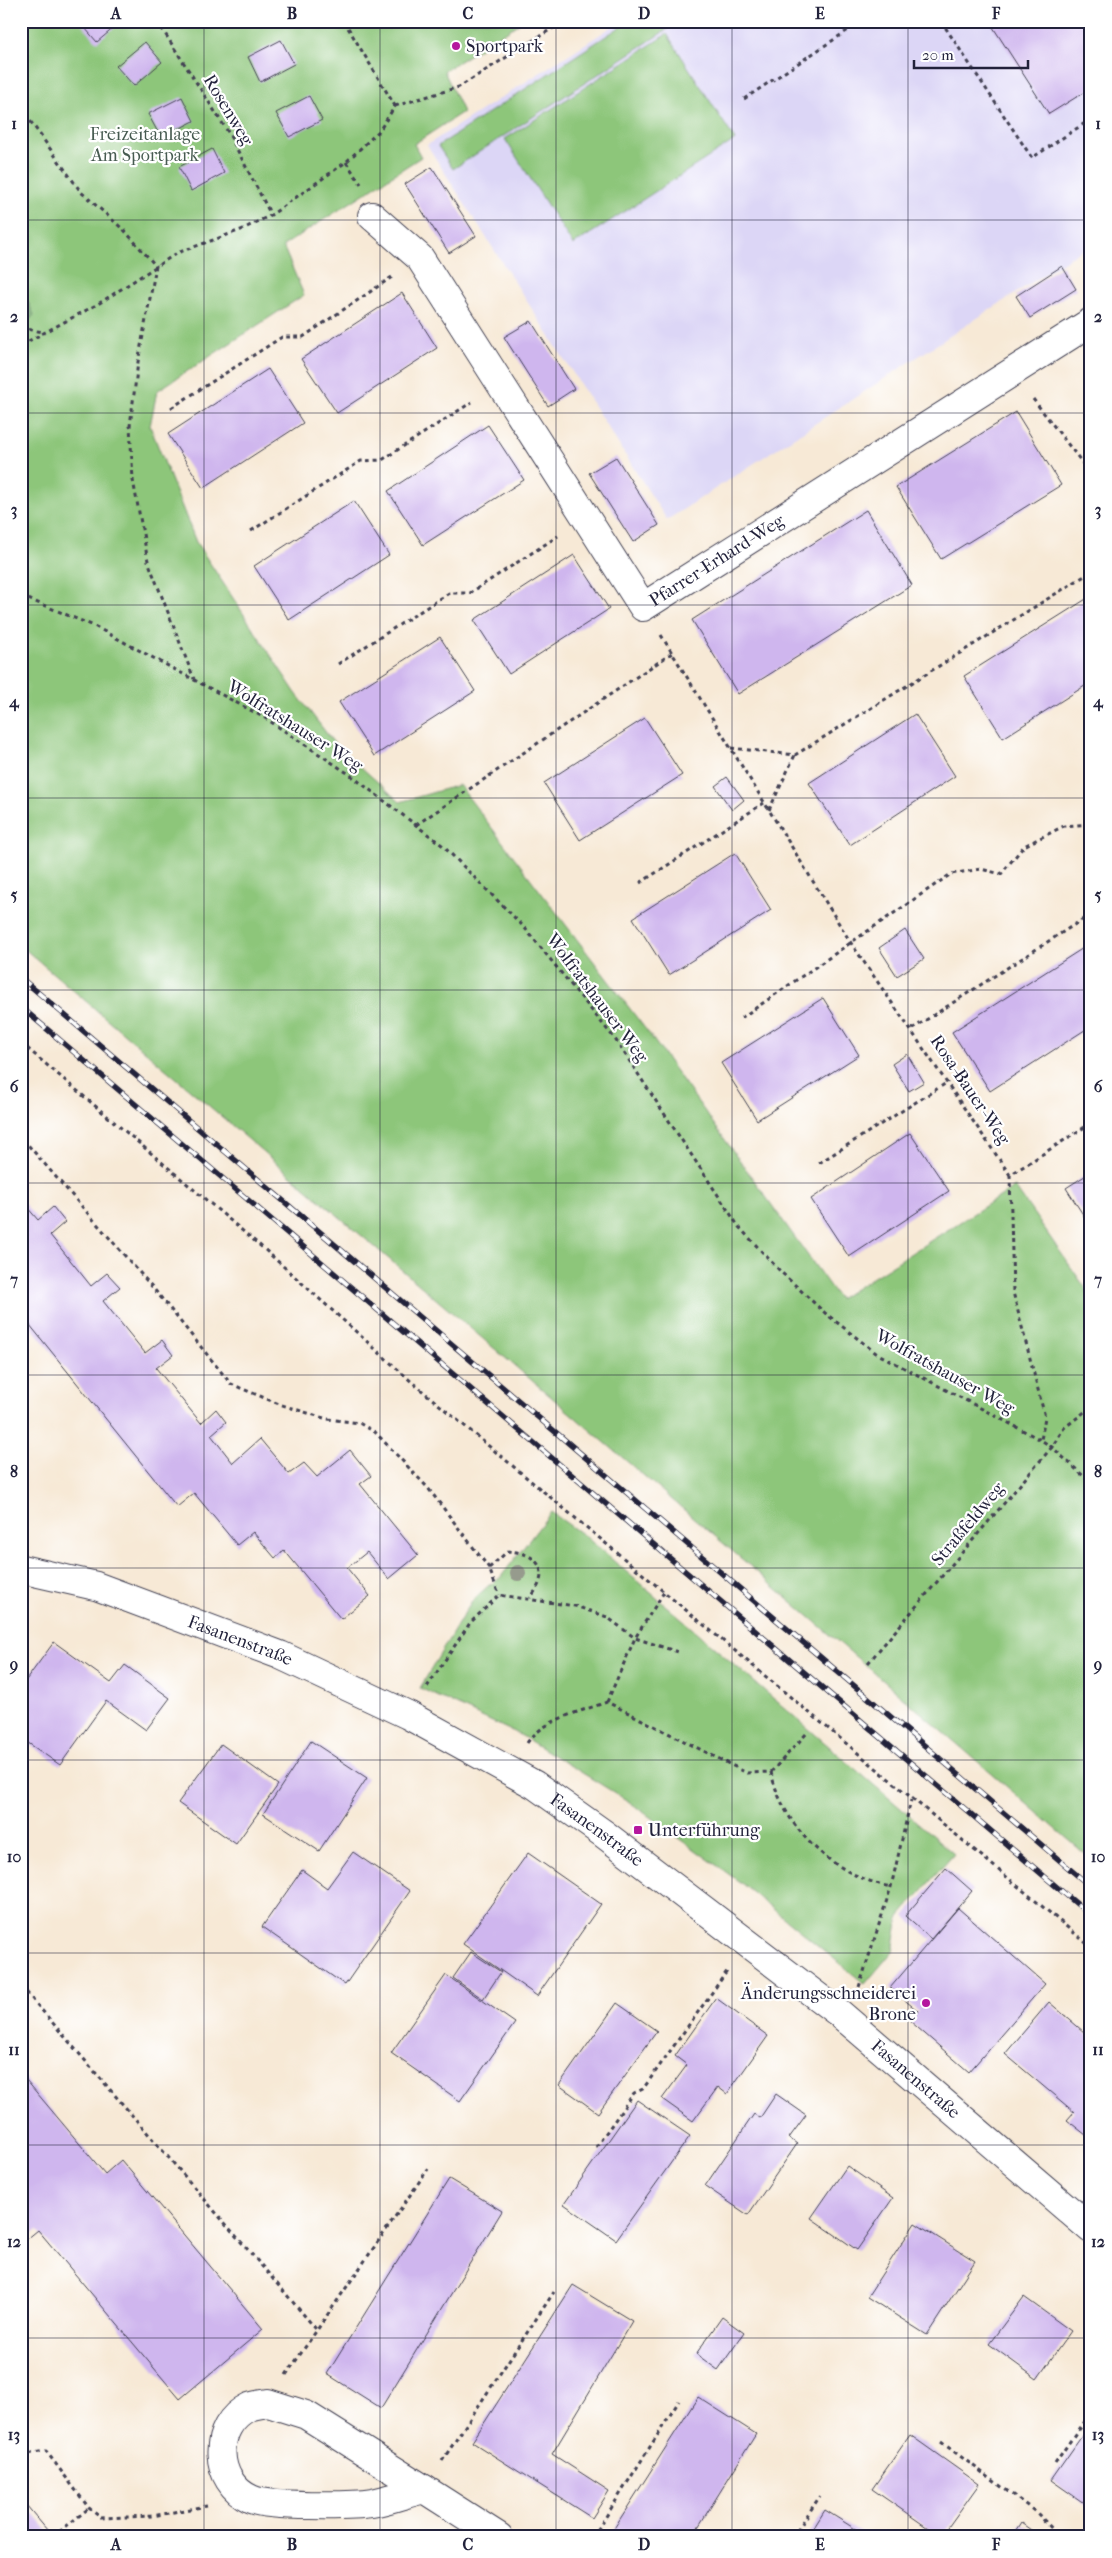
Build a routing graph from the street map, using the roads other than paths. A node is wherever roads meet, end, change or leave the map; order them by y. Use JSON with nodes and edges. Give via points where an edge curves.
{"nodes":[{"id":1,"x":372,"y":216,"type":"dead end"},
{"id":2,"x":1091,"y":322,"type":"edge"},
{"id":3,"x":21,"y":1569,"type":"edge"},
{"id":4,"x":1091,"y":2229,"type":"edge"},
{"id":5,"x":424,"y":2488,"type":"junction"},
{"id":6,"x":499,"y":2537,"type":"edge"}],
"edges":[{"from":1,"to":2,"type":"street","name":"Pfarrer-Erhard-Weg","via":[[420,258],[643,606]]},
{"from":3,"to":4,"type":"street","name":"Fasanenstraße","via":[[96,1586],[280,1654],[408,1715],[535,1785],[839,2013]]},
{"from":5,"to":5,"type":"street","via":[[306,2415],[268,2403],[249,2407],[231,2423],[220,2450],[222,2469],[236,2489],[251,2499],[268,2504],[372,2503]]},
{"from":5,"to":6,"type":"street"}]}
